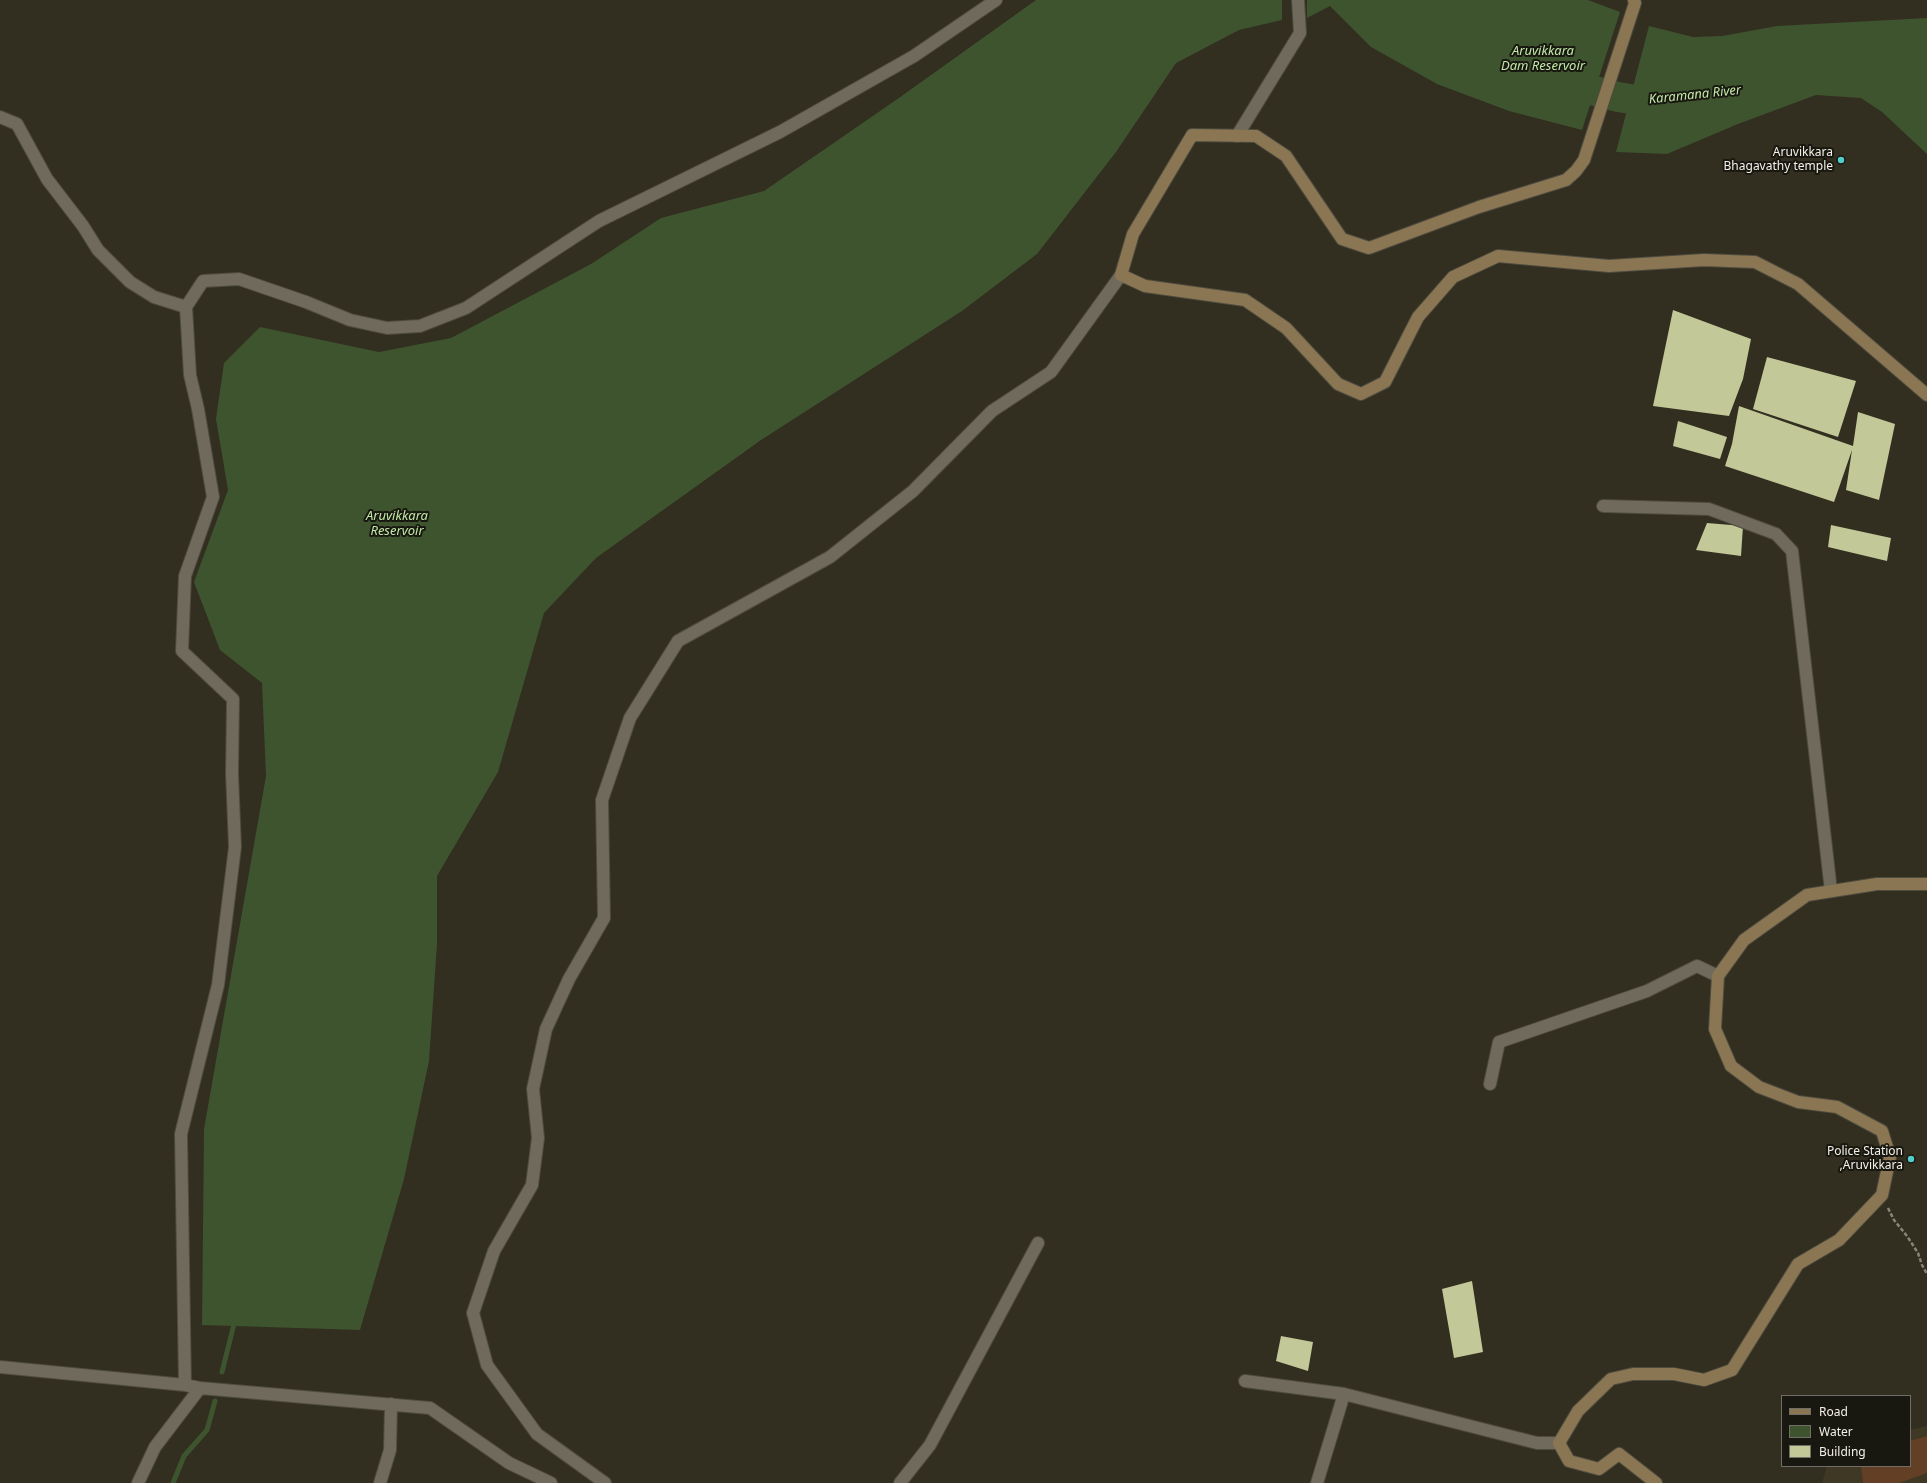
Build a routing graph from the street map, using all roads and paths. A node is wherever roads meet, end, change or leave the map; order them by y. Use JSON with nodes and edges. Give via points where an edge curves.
{"nodes":[{"id":1,"x":996,"y":0,"type":"edge"},
{"id":2,"x":1298,"y":0,"type":"edge"},
{"id":3,"x":1635,"y":1,"type":"edge"},
{"id":4,"x":0,"y":117,"type":"edge"},
{"id":5,"x":1237,"y":136,"type":"junction"},
{"id":6,"x":1121,"y":275,"type":"junction"},
{"id":7,"x":186,"y":307,"type":"junction"},
{"id":8,"x":1927,"y":395,"type":"edge"},
{"id":9,"x":1603,"y":506,"type":"dead end"},
{"id":10,"x":1927,"y":884,"type":"edge"},
{"id":11,"x":1831,"y":892,"type":"junction"},
{"id":12,"x":1718,"y":976,"type":"junction"},
{"id":13,"x":1490,"y":1084,"type":"dead end"},
{"id":14,"x":1894,"y":1220,"type":"dead end"},
{"id":15,"x":1038,"y":1242,"type":"dead end"},
{"id":16,"x":1927,"y":1274,"type":"edge"},
{"id":17,"x":0,"y":1367,"type":"edge"},
{"id":18,"x":1245,"y":1381,"type":"dead end"},
{"id":19,"x":185,"y":1385,"type":"junction"},
{"id":20,"x":200,"y":1388,"type":"junction"},
{"id":21,"x":1344,"y":1394,"type":"junction"},
{"id":22,"x":391,"y":1404,"type":"junction"},
{"id":23,"x":1560,"y":1443,"type":"junction"},
{"id":24,"x":138,"y":1483,"type":"edge"},
{"id":25,"x":380,"y":1483,"type":"edge"},
{"id":26,"x":551,"y":1483,"type":"edge"},
{"id":27,"x":605,"y":1483,"type":"edge"},
{"id":28,"x":900,"y":1483,"type":"edge"},
{"id":29,"x":1317,"y":1483,"type":"edge"},
{"id":30,"x":1656,"y":1483,"type":"edge"}],
"edges":[{"from":1,"to":7,"type":"street","via":[[901,63],[780,132],[599,221],[466,308],[420,326],[387,328],[350,320],[239,279],[203,281]]},
{"from":2,"to":5,"type":"street","via":[[1300,33]]},
{"from":3,"to":5,"type":"street","via":[[1584,160],[1576,171],[1566,180],[1479,207],[1369,248],[1342,239],[1286,156],[1256,136]]},
{"from":4,"to":7,"type":"street","via":[[17,124],[47,179],[98,250],[130,282],[154,297]]},
{"from":5,"to":6,"type":"street","via":[[1192,135],[1133,234]]},
{"from":6,"to":8,"type":"street","via":[[1145,286],[1245,300],[1286,328],[1338,384],[1361,394],[1385,382],[1418,317],[1453,277],[1498,256],[1609,266],[1704,260],[1755,262],[1798,284]]},
{"from":6,"to":27,"type":"street","via":[[1051,372],[992,411],[913,491],[830,557],[678,641],[630,718],[602,800],[604,918],[569,979],[546,1029],[533,1089],[538,1138],[532,1185],[494,1251],[473,1313],[487,1365],[536,1434]]},
{"from":7,"to":19,"type":"street","via":[[190,375],[213,497],[185,576],[182,651],[233,699],[232,774],[235,848],[218,985],[181,1134]]},
{"from":9,"to":11,"type":"street","via":[[1709,509],[1776,534],[1792,551]]},
{"from":10,"to":11,"type":"street","via":[[1877,884]]},
{"from":11,"to":12,"type":"street","via":[[1807,895],[1744,940]]},
{"from":12,"to":13,"type":"street","via":[[1697,966],[1647,991],[1499,1042]]},
{"from":12,"to":23,"type":"street","via":[[1715,1029],[1731,1066],[1760,1087],[1798,1102],[1837,1107],[1882,1131],[1890,1157],[1882,1195],[1839,1240],[1798,1264],[1732,1370],[1704,1380],[1674,1374],[1633,1374],[1611,1379],[1578,1411]]},
{"from":14,"to":16,"type":"path","via":[[1908,1236]]},
{"from":15,"to":28,"type":"street","via":[[930,1445]]},
{"from":17,"to":19,"type":"street"},
{"from":18,"to":21,"type":"street"},
{"from":19,"to":20,"type":"street"},
{"from":20,"to":22,"type":"street"},
{"from":20,"to":24,"type":"street","via":[[155,1447]]},
{"from":21,"to":23,"type":"street","via":[[1537,1443]]},
{"from":21,"to":29,"type":"street"},
{"from":22,"to":25,"type":"street","via":[[390,1450]]},
{"from":22,"to":26,"type":"street","via":[[430,1408],[509,1464]]},
{"from":23,"to":30,"type":"street","via":[[1569,1461],[1599,1469],[1619,1454]]}]}
